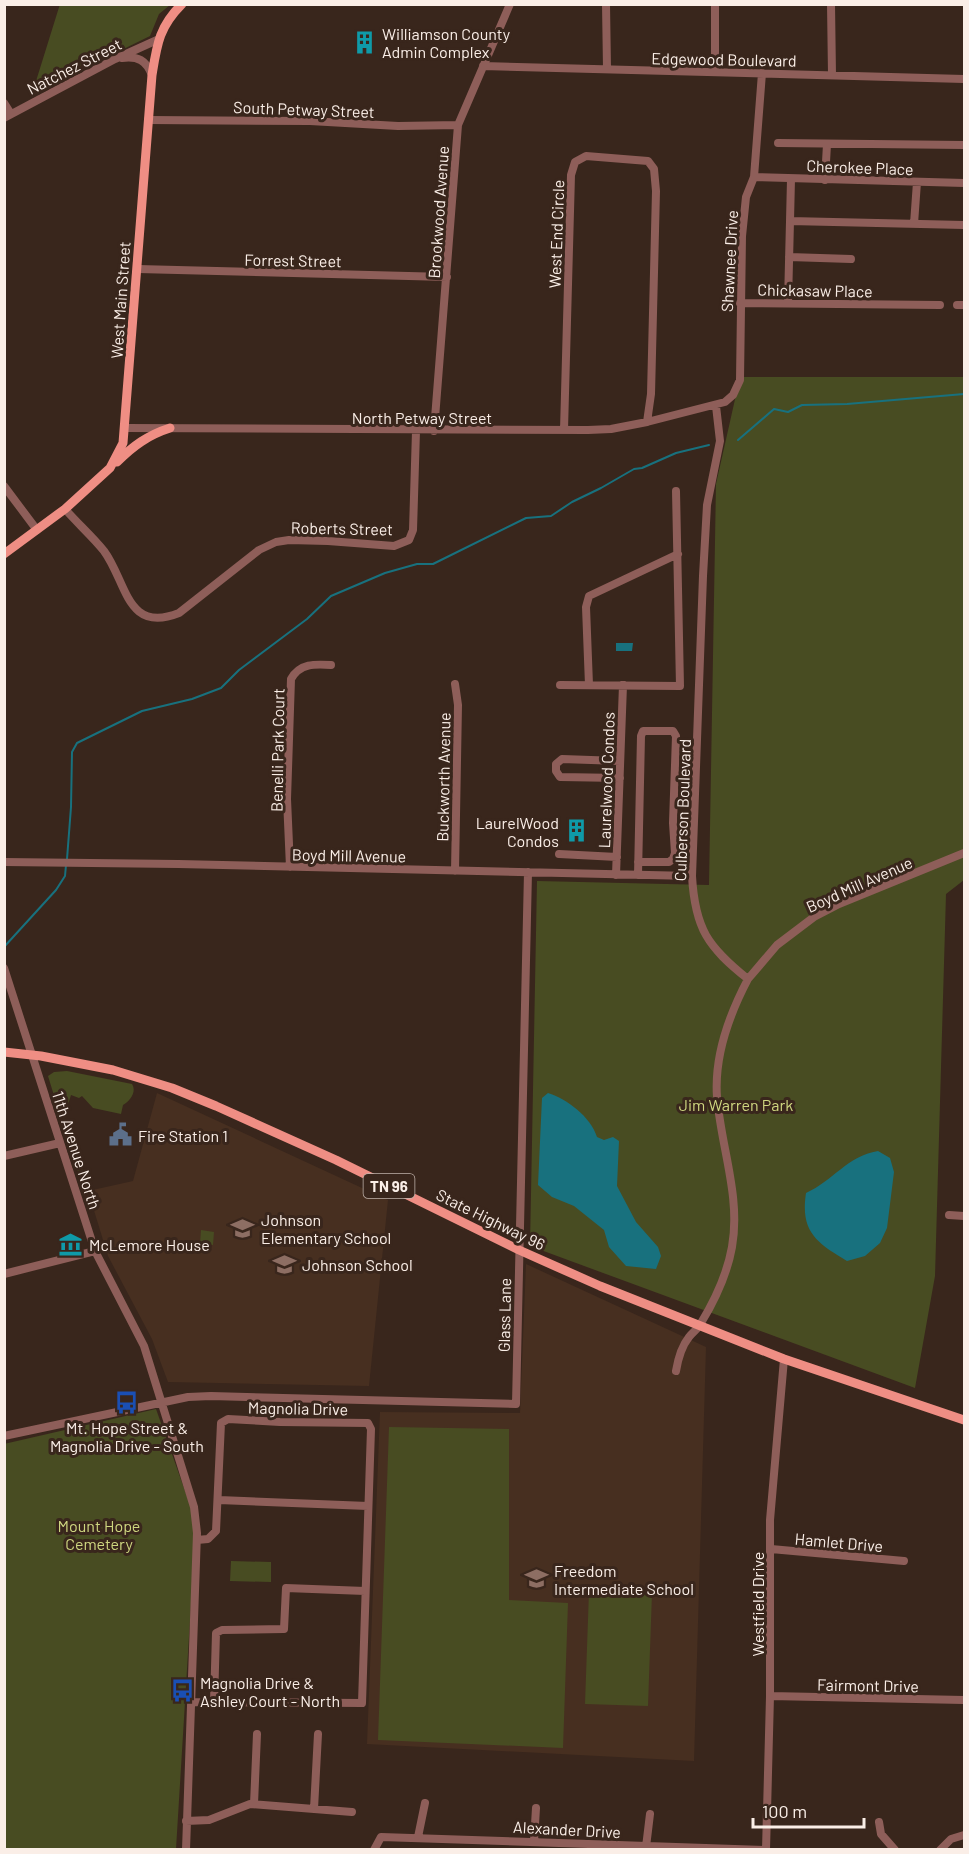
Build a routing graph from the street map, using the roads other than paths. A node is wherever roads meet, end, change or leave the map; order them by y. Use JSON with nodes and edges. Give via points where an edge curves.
{"nodes":[{"id":1,"x":182,"y":4,"type":"edge"},
{"id":2,"x":510,"y":4,"type":"edge"},
{"id":3,"x":606,"y":4,"type":"edge"},
{"id":4,"x":715,"y":4,"type":"edge"},
{"id":5,"x":831,"y":4,"type":"edge"},
{"id":6,"x":158,"y":40,"type":"junction"},
{"id":7,"x":115,"y":59,"type":"junction"},
{"id":8,"x":483,"y":66,"type":"junction"},
{"id":9,"x":607,"y":69,"type":"junction"},
{"id":10,"x":715,"y":72,"type":"junction"},
{"id":11,"x":762,"y":73,"type":"junction"},
{"id":12,"x":152,"y":75,"type":"junction"},
{"id":13,"x":832,"y":75,"type":"junction"},
{"id":14,"x":964,"y":79,"type":"edge"},
{"id":15,"x":4,"y":103,"type":"edge"},
{"id":16,"x":8,"y":116,"type":"edge"},
{"id":17,"x":148,"y":120,"type":"junction"},
{"id":18,"x":459,"y":125,"type":"junction"},
{"id":19,"x":778,"y":143,"type":"dead end"},
{"id":20,"x":827,"y":144,"type":"junction"},
{"id":21,"x":964,"y":145,"type":"edge"},
{"id":22,"x":754,"y":177,"type":"junction"},
{"id":23,"x":791,"y":179,"type":"junction"},
{"id":24,"x":825,"y":180,"type":"junction"},
{"id":25,"x":916,"y":182,"type":"junction"},
{"id":26,"x":964,"y":183,"type":"edge"},
{"id":27,"x":790,"y":221,"type":"junction"},
{"id":28,"x":914,"y":224,"type":"junction"},
{"id":29,"x":964,"y":225,"type":"edge"},
{"id":30,"x":789,"y":257,"type":"junction"},
{"id":31,"x":852,"y":259,"type":"dead end"},
{"id":32,"x":138,"y":269,"type":"junction"},
{"id":33,"x":447,"y":277,"type":"junction"},
{"id":34,"x":740,"y":303,"type":"junction"},
{"id":35,"x":788,"y":303,"type":"junction"},
{"id":36,"x":940,"y":305,"type":"dead end"},
{"id":37,"x":716,"y":406,"type":"junction"},
{"id":38,"x":647,"y":422,"type":"junction"},
{"id":39,"x":126,"y":428,"type":"junction"},
{"id":40,"x":170,"y":428,"type":"junction"},
{"id":41,"x":434,"y":430,"type":"junction"},
{"id":42,"x":564,"y":430,"type":"junction"},
{"id":43,"x":416,"y":431,"type":"junction"},
{"id":44,"x":110,"y":468,"type":"junction"},
{"id":45,"x":4,"y":486,"type":"edge"},
{"id":46,"x":676,"y":491,"type":"dead end"},
{"id":47,"x":64,"y":509,"type":"junction"},
{"id":48,"x":37,"y":530,"type":"junction"},
{"id":49,"x":4,"y":554,"type":"edge"},
{"id":50,"x":678,"y":554,"type":"junction"},
{"id":51,"x":331,"y":665,"type":"dead end"},
{"id":52,"x":455,"y":684,"type":"dead end"},
{"id":53,"x":560,"y":685,"type":"dead end"},
{"id":54,"x":589,"y":685,"type":"junction"},
{"id":55,"x":623,"y":685,"type":"junction"},
{"id":56,"x":620,"y":761,"type":"junction"},
{"id":57,"x":620,"y":778,"type":"junction"},
{"id":58,"x":964,"y":853,"type":"edge"},
{"id":59,"x":559,"y":854,"type":"dead end"},
{"id":60,"x":617,"y":857,"type":"junction"},
{"id":61,"x":4,"y":862,"type":"edge"},
{"id":62,"x":638,"y":862,"type":"junction"},
{"id":63,"x":290,"y":867,"type":"junction"},
{"id":64,"x":455,"y":871,"type":"junction"},
{"id":65,"x":528,"y":872,"type":"junction"},
{"id":66,"x":616,"y":875,"type":"junction"},
{"id":67,"x":638,"y":875,"type":"junction"},
{"id":68,"x":692,"y":876,"type":"junction"},
{"id":69,"x":4,"y":968,"type":"edge"},
{"id":70,"x":748,"y":979,"type":"junction"},
{"id":71,"x":4,"y":1052,"type":"edge"},
{"id":72,"x":32,"y":1055,"type":"junction"},
{"id":73,"x":60,"y":1143,"type":"junction"},
{"id":74,"x":4,"y":1156,"type":"edge"},
{"id":75,"x":949,"y":1215,"type":"dead end"},
{"id":76,"x":964,"y":1216,"type":"edge"},
{"id":77,"x":519,"y":1250,"type":"junction"},
{"id":78,"x":96,"y":1251,"type":"junction"},
{"id":79,"x":4,"y":1274,"type":"edge"},
{"id":80,"x":699,"y":1327,"type":"junction"},
{"id":81,"x":784,"y":1359,"type":"junction"},
{"id":82,"x":676,"y":1371,"type":"dead end"},
{"id":83,"x":163,"y":1402,"type":"junction"},
{"id":84,"x":964,"y":1420,"type":"edge"},
{"id":85,"x":4,"y":1436,"type":"edge"},
{"id":86,"x":219,"y":1500,"type":"junction"},
{"id":87,"x":368,"y":1506,"type":"junction"},
{"id":88,"x":197,"y":1539,"type":"junction"},
{"id":89,"x":771,"y":1549,"type":"junction"},
{"id":90,"x":904,"y":1562,"type":"dead end"},
{"id":91,"x":365,"y":1591,"type":"junction"},
{"id":92,"x":770,"y":1696,"type":"junction"},
{"id":93,"x":964,"y":1700,"type":"edge"},
{"id":94,"x":191,"y":1702,"type":"junction"},
{"id":95,"x":214,"y":1702,"type":"junction"},
{"id":96,"x":257,"y":1734,"type":"dead end"},
{"id":97,"x":318,"y":1734,"type":"dead end"},
{"id":98,"x":425,"y":1803,"type":"dead end"},
{"id":99,"x":254,"y":1804,"type":"junction"},
{"id":100,"x":536,"y":1808,"type":"dead end"},
{"id":101,"x":314,"y":1809,"type":"junction"},
{"id":102,"x":352,"y":1812,"type":"dead end"},
{"id":103,"x":650,"y":1814,"type":"dead end"},
{"id":104,"x":186,"y":1821,"type":"junction"},
{"id":105,"x":879,"y":1822,"type":"dead end"},
{"id":106,"x":964,"y":1836,"type":"edge"},
{"id":107,"x":418,"y":1837,"type":"junction"},
{"id":108,"x":534,"y":1841,"type":"junction"},
{"id":109,"x":646,"y":1846,"type":"junction"},
{"id":110,"x":186,"y":1850,"type":"edge"},
{"id":111,"x":374,"y":1850,"type":"edge"},
{"id":112,"x":766,"y":1850,"type":"edge"},
{"id":113,"x":895,"y":1850,"type":"edge"},
{"id":114,"x":940,"y":1850,"type":"edge"}],
"edges":[{"from":1,"to":6,"type":"main road","name":"West Main Street"},
{"from":2,"to":8,"type":"street","name":"Brookwood Avenue"},
{"from":3,"to":9,"type":"street"},
{"from":4,"to":10,"type":"street"},
{"from":5,"to":13,"type":"street"},
{"from":6,"to":7,"type":"street","name":"Natchez Street"},
{"from":6,"to":12,"type":"main road","name":"West Main Street"},
{"from":7,"to":12,"type":"street","via":[[138,58],[147,64]]},
{"from":7,"to":16,"type":"street","name":"Natchez Street"},
{"from":8,"to":9,"type":"street","name":"Edgewood Boulevard"},
{"from":8,"to":18,"type":"street","name":"Brookwood Avenue"},
{"from":9,"to":10,"type":"street","name":"Edgewood Boulevard"},
{"from":10,"to":11,"type":"street","name":"Edgewood Boulevard"},
{"from":11,"to":13,"type":"street","name":"Edgewood Boulevard"},
{"from":11,"to":22,"type":"street","name":"Shawnee Drive"},
{"from":12,"to":17,"type":"main road","name":"West Main Street"},
{"from":13,"to":14,"type":"street","name":"Edgewood Boulevard"},
{"from":15,"to":16,"type":"street"},
{"from":17,"to":18,"type":"street","name":"South Petway Street"},
{"from":17,"to":32,"type":"main road","name":"West Main Street"},
{"from":18,"to":33,"type":"street","name":"Brookwood Avenue"},
{"from":19,"to":20,"type":"street"},
{"from":20,"to":21,"type":"street"},
{"from":20,"to":24,"type":"street"},
{"from":22,"to":23,"type":"street","name":"Cherokee Place"},
{"from":22,"to":34,"type":"street","name":"Shawnee Drive","via":[[746,197]]},
{"from":23,"to":24,"type":"street","name":"Cherokee Place"},
{"from":23,"to":27,"type":"street"},
{"from":24,"to":25,"type":"street","name":"Cherokee Place"},
{"from":25,"to":26,"type":"street","name":"Cherokee Place"},
{"from":25,"to":28,"type":"street"},
{"from":27,"to":28,"type":"street"},
{"from":27,"to":30,"type":"street"},
{"from":28,"to":29,"type":"street"},
{"from":30,"to":31,"type":"street"},
{"from":30,"to":35,"type":"street"},
{"from":32,"to":33,"type":"street","name":"Forrest Street"},
{"from":32,"to":39,"type":"main road","name":"West Main Street"},
{"from":33,"to":41,"type":"street","name":"Brookwood Avenue"},
{"from":34,"to":35,"type":"street","name":"Chickasaw Place"},
{"from":34,"to":37,"type":"street","name":"Shawnee Drive","via":[[740,380],[734,395]]},
{"from":35,"to":36,"type":"street","name":"Chickasaw Place"},
{"from":37,"to":38,"type":"street","name":"North Petway Street"},
{"from":37,"to":68,"type":"street","name":"Culberson Boulevard","via":[[720,441],[707,505]]},
{"from":38,"to":42,"type":"street","name":"North Petway Street","via":[[611,429]]},
{"from":38,"to":42,"type":"street","name":"West End Circle","via":[[651,394],[654,169],[648,161],[586,156],[575,162],[571,175]]},
{"from":39,"to":40,"type":"street","name":"North Petway Street"},
{"from":39,"to":44,"type":"main road","name":"West Main Street"},
{"from":40,"to":43,"type":"street","name":"North Petway Street"},
{"from":40,"to":44,"type":"main road","via":[[136,444]]},
{"from":41,"to":42,"type":"street","name":"North Petway Street"},
{"from":41,"to":43,"type":"street","name":"North Petway Street"},
{"from":43,"to":47,"type":"street","name":"Roberts Street","via":[[413,530],[409,540],[394,546],[276,542],[259,550],[179,613],[165,618],[153,619],[139,613],[104,552]]},
{"from":44,"to":47,"type":"main road","name":"West Main Street"},
{"from":45,"to":48,"type":"street"},
{"from":46,"to":50,"type":"street"},
{"from":47,"to":48,"type":"main road","name":"West Main Street"},
{"from":48,"to":49,"type":"main road","name":"West Main Street"},
{"from":50,"to":54,"type":"street","via":[[589,596]]},
{"from":50,"to":55,"type":"street","via":[[680,686]]},
{"from":51,"to":63,"type":"street","name":"Benelli Park Court","via":[[307,666],[291,679],[287,799]]},
{"from":52,"to":64,"type":"street","name":"Buckworth Avenue","via":[[459,705]]},
{"from":53,"to":54,"type":"street"},
{"from":54,"to":55,"type":"street"},
{"from":55,"to":56,"type":"street","name":"Laurelwood Condos"},
{"from":56,"to":57,"type":"street","name":"Laurelwood Condos"},
{"from":56,"to":57,"type":"street","via":[[562,759],[556,764],[556,771],[560,777]]},
{"from":57,"to":60,"type":"street","name":"Laurelwood Condos"},
{"from":58,"to":70,"type":"street","name":"Boyd Mill Avenue","via":[[814,916],[777,945]]},
{"from":59,"to":60,"type":"street"},
{"from":60,"to":66,"type":"street","name":"Laurelwood Condos"},
{"from":61,"to":63,"type":"street","name":"Boyd Mill Avenue"},
{"from":62,"to":62,"type":"street","via":[[641,736],[643,730],[673,731],[675,852],[669,862]]},
{"from":62,"to":67,"type":"street"},
{"from":63,"to":64,"type":"street","name":"Boyd Mill Avenue"},
{"from":64,"to":65,"type":"street","name":"Boyd Mill Avenue"},
{"from":65,"to":66,"type":"street","name":"Boyd Mill Avenue"},
{"from":65,"to":77,"type":"street","name":"Glass Lane"},
{"from":66,"to":67,"type":"street","name":"Boyd Mill Avenue"},
{"from":67,"to":68,"type":"street","name":"Boyd Mill Avenue"},
{"from":68,"to":70,"type":"street","name":"Culberson Boulevard","via":[[696,912],[703,930],[713,948]]},
{"from":69,"to":72,"type":"street","name":"11th Avenue North"},
{"from":70,"to":80,"type":"street","via":[[732,1010],[717,1075],[732,1182],[734,1234],[728,1265]]},
{"from":71,"to":72,"type":"main road","name":"State Highway 96","number":"TN 96"},
{"from":72,"to":73,"type":"street","name":"11th Avenue North"},
{"from":72,"to":77,"type":"main road","name":"State Highway 96","number":"TN 96","via":[[146,1079],[216,1106]]},
{"from":73,"to":74,"type":"street"},
{"from":73,"to":78,"type":"street","name":"11th Avenue North"},
{"from":75,"to":76,"type":"street"},
{"from":77,"to":80,"type":"main road","name":"State Highway 96","number":"TN 96"},
{"from":77,"to":83,"type":"street","name":"Glass Lane","via":[[516,1404],[211,1396]]},
{"from":78,"to":79,"type":"street"},
{"from":78,"to":83,"type":"street","name":"11th Avenue North","via":[[144,1346]]},
{"from":80,"to":81,"type":"main road","name":"State Highway 96","number":"TN 96"},
{"from":80,"to":82,"type":"street","via":[[683,1344]]},
{"from":81,"to":84,"type":"main road","name":"State Highway 96","number":"TN 96"},
{"from":81,"to":89,"type":"street","name":"Westfield Drive"},
{"from":83,"to":85,"type":"street"},
{"from":83,"to":88,"type":"street","via":[[194,1507]]},
{"from":86,"to":87,"type":"street"},
{"from":86,"to":87,"type":"street","name":"Magnolia Drive","via":[[221,1423],[228,1419],[369,1423]]},
{"from":86,"to":88,"type":"street","name":"Magnolia Drive","via":[[216,1531],[208,1539]]},
{"from":87,"to":91,"type":"street","name":"Magnolia Drive"},
{"from":88,"to":94,"type":"street"},
{"from":89,"to":90,"type":"street","name":"Hamlet Drive"},
{"from":89,"to":92,"type":"street","name":"Westfield Drive"},
{"from":91,"to":95,"type":"street","via":[[286,1588],[284,1629],[222,1630],[216,1634]]},
{"from":91,"to":95,"type":"street","name":"Magnolia Drive","via":[[362,1703]]},
{"from":92,"to":93,"type":"street","name":"Fairmont Drive"},
{"from":92,"to":112,"type":"street","name":"Westfield Drive"},
{"from":94,"to":95,"type":"street","name":"Magnolia Drive"},
{"from":94,"to":104,"type":"street"},
{"from":96,"to":99,"type":"street"},
{"from":97,"to":101,"type":"street"},
{"from":98,"to":107,"type":"street"},
{"from":99,"to":101,"type":"street"},
{"from":99,"to":104,"type":"street","via":[[209,1820]]},
{"from":100,"to":108,"type":"street"},
{"from":101,"to":102,"type":"street"},
{"from":103,"to":109,"type":"street"},
{"from":104,"to":110,"type":"street"},
{"from":105,"to":113,"type":"street","via":[[881,1834]]},
{"from":106,"to":114,"type":"street","via":[[951,1839]]},
{"from":107,"to":108,"type":"street","name":"Alexander Drive"},
{"from":107,"to":111,"type":"street","name":"Alexander Drive","via":[[381,1837]]},
{"from":108,"to":109,"type":"street","name":"Alexander Drive"},
{"from":109,"to":112,"type":"street","name":"Alexander Drive"}]}
